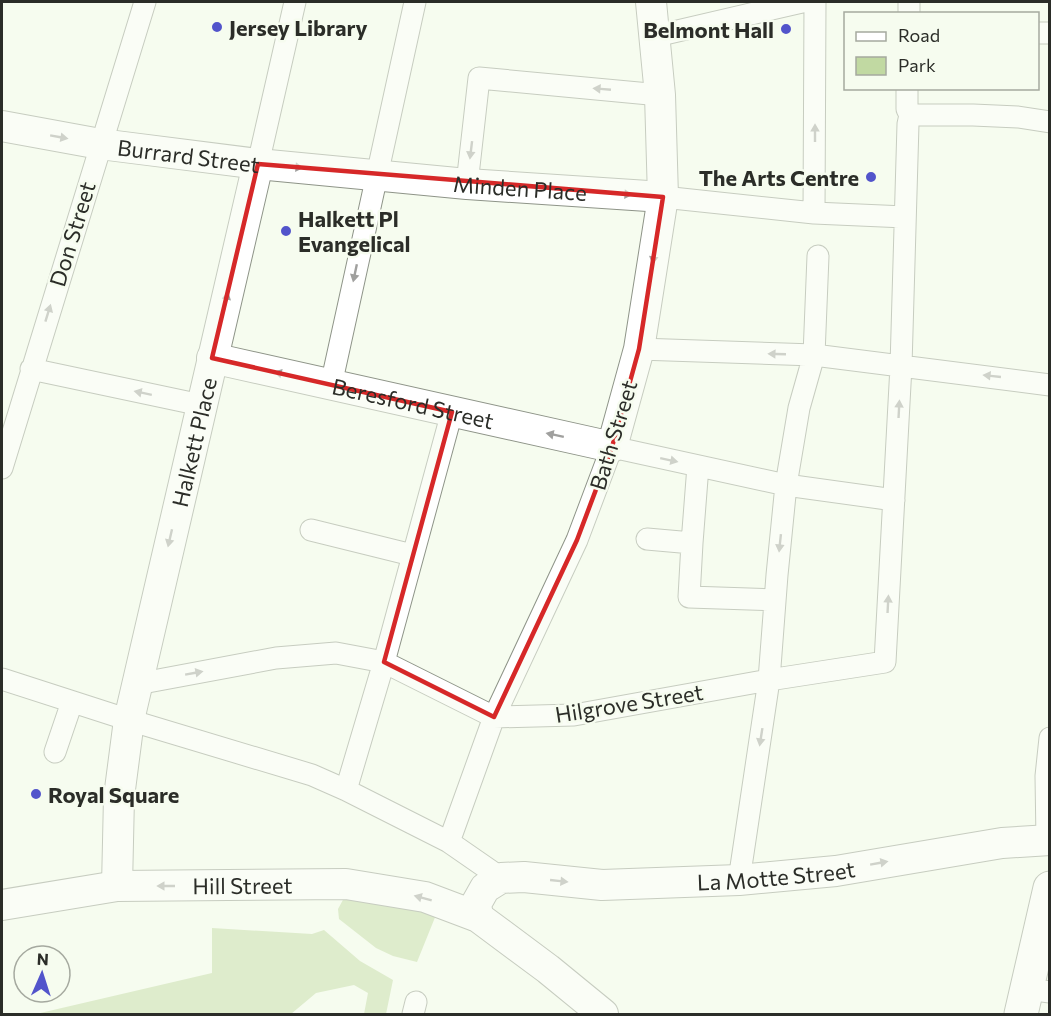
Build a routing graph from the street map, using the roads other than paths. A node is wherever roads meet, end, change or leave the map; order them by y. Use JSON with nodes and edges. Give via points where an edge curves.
{"nodes":[{"id":1,"x":145,"y":2,"type":"edge"},
{"id":2,"x":295,"y":2,"type":"edge"},
{"id":3,"x":415,"y":2,"type":"edge"},
{"id":4,"x":651,"y":2,"type":"edge"},
{"id":5,"x":802,"y":2,"type":"edge"},
{"id":6,"x":815,"y":2,"type":"edge"},
{"id":7,"x":656,"y":36,"type":"junction"},
{"id":8,"x":907,"y":90,"type":"edge"},
{"id":9,"x":660,"y":95,"type":"junction"},
{"id":10,"x":910,"y":115,"type":"junction"},
{"id":11,"x":1050,"y":122,"type":"edge"},
{"id":12,"x":2,"y":126,"type":"edge"},
{"id":13,"x":100,"y":144,"type":"junction"},
{"id":14,"x":258,"y":164,"type":"junction"},
{"id":15,"x":376,"y":174,"type":"junction"},
{"id":16,"x":467,"y":184,"type":"junction"},
{"id":17,"x":663,"y":197,"type":"junction"},
{"id":18,"x":814,"y":213,"type":"junction"},
{"id":19,"x":904,"y":217,"type":"junction"},
{"id":20,"x":818,"y":256,"type":"dead end"},
{"id":21,"x":639,"y":349,"type":"junction"},
{"id":22,"x":814,"y":355,"type":"junction"},
{"id":23,"x":212,"y":358,"type":"junction"},
{"id":24,"x":901,"y":366,"type":"junction"},
{"id":25,"x":31,"y":369,"type":"junction"},
{"id":26,"x":331,"y":385,"type":"junction"},
{"id":27,"x":1050,"y":385,"type":"edge"},
{"id":28,"x":201,"y":405,"type":"junction"},
{"id":29,"x":452,"y":412,"type":"junction"},
{"id":30,"x":612,"y":447,"type":"junction"},
{"id":31,"x":698,"y":466,"type":"junction"},
{"id":32,"x":2,"y":468,"type":"edge"},
{"id":33,"x":786,"y":485,"type":"junction"},
{"id":34,"x":894,"y":500,"type":"junction"},
{"id":35,"x":311,"y":530,"type":"dead end"},
{"id":36,"x":647,"y":539,"type":"dead end"},
{"id":37,"x":692,"y":543,"type":"junction"},
{"id":38,"x":412,"y":555,"type":"junction"},
{"id":39,"x":775,"y":600,"type":"junction"},
{"id":40,"x":384,"y":662,"type":"junction"},
{"id":41,"x":2,"y":679,"type":"edge"},
{"id":42,"x":769,"y":680,"type":"junction"},
{"id":43,"x":137,"y":684,"type":"junction"},
{"id":44,"x":72,"y":702,"type":"junction"},
{"id":45,"x":495,"y":717,"type":"junction"},
{"id":46,"x":129,"y":720,"type":"junction"},
{"id":47,"x":1050,"y":738,"type":"edge"},
{"id":48,"x":55,"y":752,"type":"dead end"},
{"id":49,"x":346,"y":789,"type":"junction"},
{"id":50,"x":1048,"y":840,"type":"edge"},
{"id":51,"x":449,"y":842,"type":"junction"},
{"id":52,"x":501,"y":878,"type":"junction"},
{"id":53,"x":739,"y":880,"type":"junction"},
{"id":54,"x":117,"y":886,"type":"junction"},
{"id":55,"x":1050,"y":888,"type":"edge"},
{"id":56,"x":2,"y":905,"type":"edge"},
{"id":57,"x":478,"y":917,"type":"junction"},
{"id":58,"x":1033,"y":999,"type":"edge"},
{"id":59,"x":603,"y":1014,"type":"edge"}],
"edges":[{"from":1,"to":13,"type":"street","name":"Don Street"},
{"from":2,"to":14,"type":"street","name":"Halkett Place"},
{"from":3,"to":15,"type":"street"},
{"from":4,"to":7,"type":"main road","name":"Bath Street"},
{"from":5,"to":7,"type":"street"},
{"from":18,"to":6,"type":"street","one_way":true},
{"from":7,"to":9,"type":"main road","name":"Bath Street"},
{"from":8,"to":10,"type":"street"},
{"from":9,"to":16,"type":"street","one_way":true,"via":[[479,78]]},
{"from":9,"to":17,"type":"main road","name":"Bath Street"},
{"from":10,"to":11,"type":"street","via":[[984,115]]},
{"from":10,"to":19,"type":"street"},
{"from":12,"to":13,"type":"main road","name":"Burrard Street","one_way":true},
{"from":13,"to":14,"type":"main road","name":"Burrard Street"},
{"from":25,"to":13,"type":"street","name":"Don Street","one_way":true},
{"from":14,"to":15,"type":"main road","name":"Burrard Street","one_way":true},
{"from":23,"to":14,"type":"main road","name":"Halkett Place","one_way":true},
{"from":15,"to":16,"type":"main road","name":"Minden Place"},
{"from":15,"to":26,"type":"street","one_way":true},
{"from":16,"to":17,"type":"main road","name":"Minden Place","one_way":true},
{"from":17,"to":18,"type":"street"},
{"from":17,"to":21,"type":"main road","name":"Bath Street","one_way":true},
{"from":18,"to":19,"type":"street"},
{"from":19,"to":24,"type":"street"},
{"from":20,"to":22,"type":"street"},
{"from":22,"to":21,"type":"street","one_way":true},
{"from":21,"to":30,"type":"main road","name":"Bath Street"},
{"from":22,"to":24,"type":"street"},
{"from":22,"to":33,"type":"street","via":[[799,408]]},
{"from":26,"to":23,"type":"main road","name":"Beresford Street","one_way":true},
{"from":23,"to":28,"type":"main road","name":"Halkett Place"},
{"from":27,"to":24,"type":"street","one_way":true},
{"from":34,"to":24,"type":"street","one_way":true},
{"from":28,"to":25,"type":"street","one_way":true},
{"from":25,"to":32,"type":"street","name":"Don Street"},
{"from":26,"to":29,"type":"main road","name":"Beresford Street"},
{"from":28,"to":43,"type":"main road","name":"Halkett Place","one_way":true},
{"from":30,"to":29,"type":"main road","name":"Beresford Street","one_way":true},
{"from":29,"to":38,"type":"street"},
{"from":30,"to":31,"type":"street","one_way":true},
{"from":30,"to":45,"type":"street","name":"Bath Street","via":[[577,540]]},
{"from":31,"to":33,"type":"street"},
{"from":31,"to":37,"type":"street"},
{"from":33,"to":34,"type":"street"},
{"from":33,"to":39,"type":"street","one_way":true},
{"from":42,"to":34,"type":"street","name":"Hilgrove Street","one_way":true,"via":[[885,662]]},
{"from":35,"to":38,"type":"street"},
{"from":36,"to":37,"type":"street"},
{"from":37,"to":39,"type":"street","via":[[689,597]]},
{"from":38,"to":40,"type":"street"},
{"from":39,"to":42,"type":"street"},
{"from":43,"to":40,"type":"street","name":"Hilgrove Street","one_way":true,"via":[[276,658],[336,652]]},
{"from":40,"to":45,"type":"street","name":"Hilgrove Street"},
{"from":40,"to":49,"type":"street"},
{"from":41,"to":44,"type":"street"},
{"from":42,"to":45,"type":"street","name":"Hilgrove Street","via":[[574,715]]},
{"from":42,"to":53,"type":"street","one_way":true},
{"from":43,"to":46,"type":"main road","name":"Halkett Place"},
{"from":44,"to":46,"type":"street"},
{"from":44,"to":48,"type":"street"},
{"from":45,"to":51,"type":"street","name":"Bath Street"},
{"from":46,"to":49,"type":"street","via":[[312,775]]},
{"from":46,"to":54,"type":"main road","name":"Halkett Place","via":[[119,797]]},
{"from":47,"to":50,"type":"street","via":[[1046,776]]},
{"from":49,"to":51,"type":"street"},
{"from":53,"to":50,"type":"main road","name":"La Motte Street","one_way":true,"via":[[836,871],[1002,843]]},
{"from":51,"to":52,"type":"street"},
{"from":52,"to":53,"type":"main road","name":"La Motte Street","one_way":true,"via":[[602,885]]},
{"from":52,"to":57,"type":"main road","via":[[485,888],[476,904]]},
{"from":54,"to":56,"type":"main road","name":"Hill Street"},
{"from":57,"to":54,"type":"main road","name":"Hill Street","one_way":true,"via":[[424,897],[346,884]]},
{"from":55,"to":58,"type":"main road"},
{"from":57,"to":59,"type":"main road","name":"Hill Street"}]}
